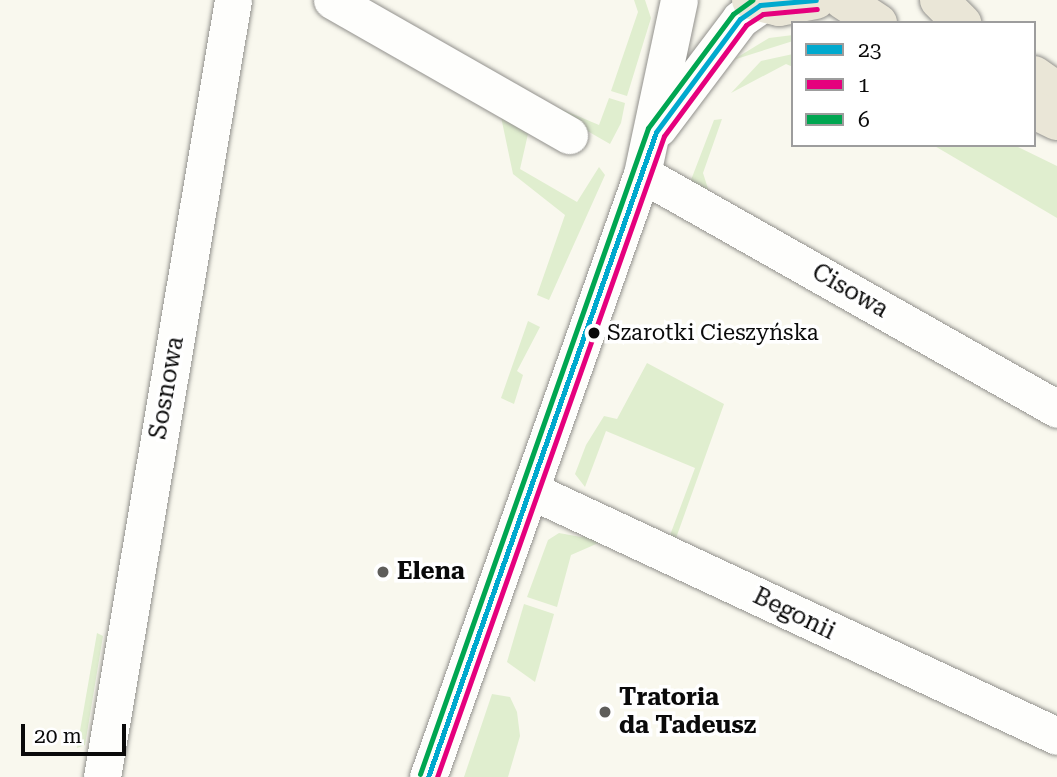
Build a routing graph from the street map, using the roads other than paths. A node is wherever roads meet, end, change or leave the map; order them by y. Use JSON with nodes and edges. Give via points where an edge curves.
{"nodes":[{"id":1,"x":233,"y":0,"type":"edge"},
{"id":2,"x":332,"y":0,"type":"edge"},
{"id":3,"x":679,"y":0,"type":"edge"},
{"id":4,"x":816,"y":0,"type":"edge"},
{"id":5,"x":843,"y":0,"type":"edge"},
{"id":6,"x":939,"y":0,"type":"edge"},
{"id":7,"x":755,"y":2,"type":"edge"},
{"id":8,"x":874,"y":21,"type":"edge"},
{"id":9,"x":960,"y":21,"type":"edge"},
{"id":10,"x":1036,"y":76,"type":"edge"},
{"id":11,"x":1057,"y":91,"type":"edge"},
{"id":12,"x":1036,"y":111,"type":"edge"},
{"id":13,"x":1057,"y":121,"type":"edge"},
{"id":14,"x":656,"y":132,"type":"junction"},
{"id":15,"x":569,"y":135,"type":"dead end"},
{"id":16,"x":642,"y":174,"type":"junction"},
{"id":17,"x":1057,"y":409,"type":"edge"},
{"id":18,"x":532,"y":491,"type":"junction"},
{"id":19,"x":1057,"y":736,"type":"edge"},
{"id":20,"x":102,"y":777,"type":"edge"},
{"id":21,"x":428,"y":777,"type":"edge"}],
"edges":[{"from":1,"to":20,"type":"street","name":"Sosnowa"},
{"from":2,"to":15,"type":"street"},
{"from":3,"to":14,"type":"street"},
{"from":4,"to":7,"type":"main road"},
{"from":5,"to":8,"type":"main road"},
{"from":6,"to":9,"type":"main road"},
{"from":7,"to":14,"type":"street"},
{"from":10,"to":11,"type":"main road"},
{"from":12,"to":13,"type":"main road"},
{"from":14,"to":16,"type":"street"},
{"from":16,"to":17,"type":"street","name":"Cisowa"},
{"from":16,"to":18,"type":"street"},
{"from":18,"to":19,"type":"street","name":"Begonii"},
{"from":18,"to":21,"type":"street"}]}
